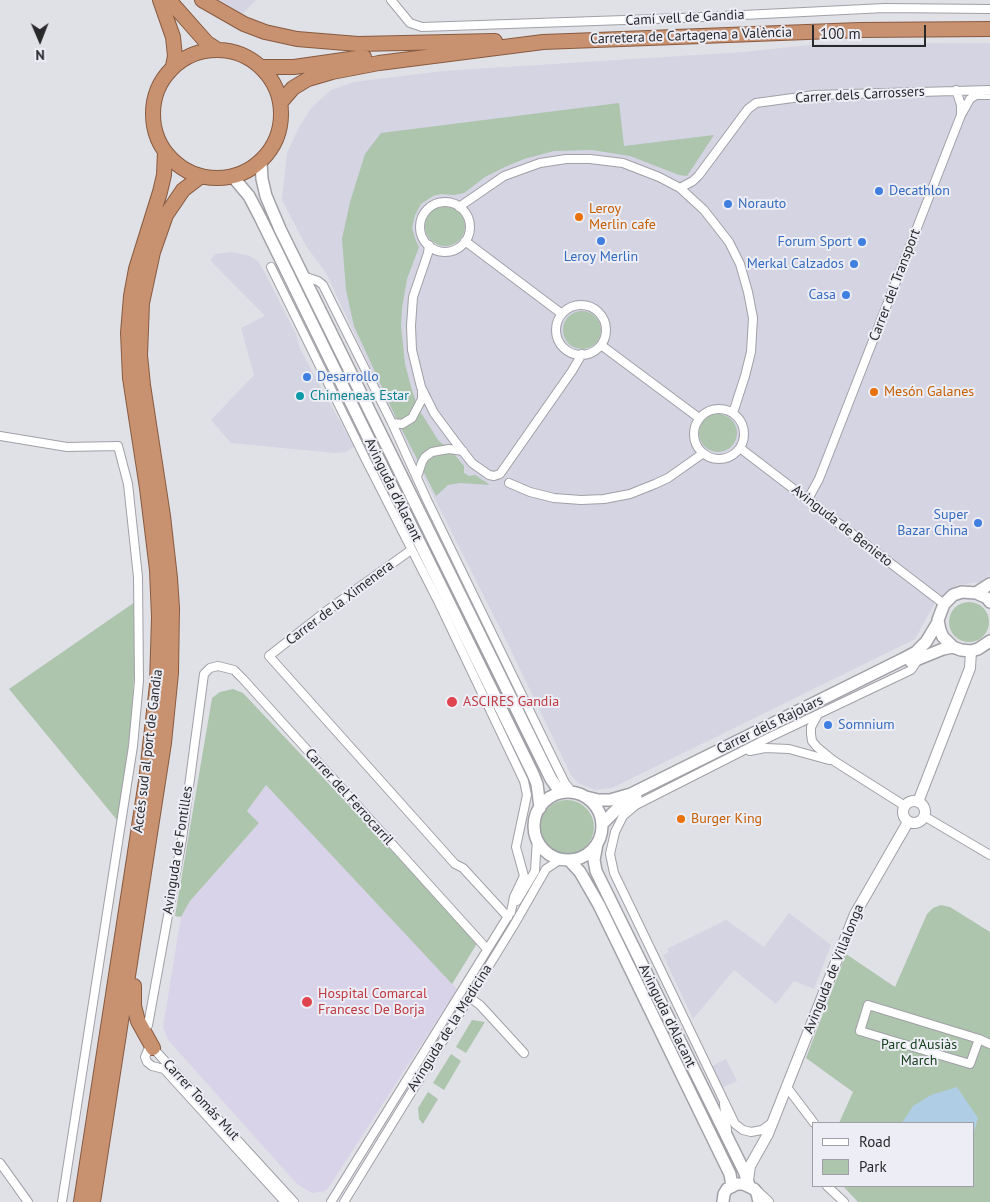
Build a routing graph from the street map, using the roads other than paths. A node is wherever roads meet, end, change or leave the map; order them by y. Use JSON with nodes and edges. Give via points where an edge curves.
{"nodes":[{"id":1,"x":160,"y":0,"type":"edge"},
{"id":2,"x":169,"y":0,"type":"edge"},
{"id":3,"x":202,"y":0,"type":"edge"},
{"id":4,"x":391,"y":0,"type":"edge"},
{"id":5,"x":990,"y":9,"type":"edge"},
{"id":6,"x":990,"y":29,"type":"edge"},
{"id":7,"x":543,"y":42,"type":"junction"},
{"id":8,"x":519,"y":45,"type":"junction"},
{"id":9,"x":218,"y":50,"type":"junction"},
{"id":10,"x":173,"y":66,"type":"junction"},
{"id":11,"x":261,"y":67,"type":"junction"},
{"id":12,"x":956,"y":90,"type":"junction"},
{"id":13,"x":990,"y":90,"type":"edge"},
{"id":14,"x":990,"y":94,"type":"edge"},
{"id":15,"x":281,"y":102,"type":"junction"},
{"id":16,"x":961,"y":115,"type":"junction"},
{"id":17,"x":165,"y":152,"type":"junction"},
{"id":18,"x":262,"y":162,"type":"junction"},
{"id":19,"x":200,"y":176,"type":"junction"},
{"id":20,"x":233,"y":177,"type":"junction"},
{"id":21,"x":680,"y":188,"type":"junction"},
{"id":22,"x":459,"y":207,"type":"junction"},
{"id":23,"x":465,"y":241,"type":"junction"},
{"id":24,"x":428,"y":245,"type":"junction"},
{"id":25,"x":272,"y":267,"type":"dead end"},
{"id":26,"x":303,"y":276,"type":"junction"},
{"id":27,"x":562,"y":314,"type":"junction"},
{"id":28,"x":601,"y":344,"type":"junction"},
{"id":29,"x":582,"y":354,"type":"junction"},
{"id":30,"x":422,"y":390,"type":"junction"},
{"id":31,"x":733,"y":413,"type":"junction"},
{"id":32,"x":698,"y":418,"type":"junction"},
{"id":33,"x":392,"y":423,"type":"junction"},
{"id":34,"x":0,"y":436,"type":"edge"},
{"id":35,"x":740,"y":448,"type":"junction"},
{"id":36,"x":463,"y":451,"type":"junction"},
{"id":37,"x":702,"y":454,"type":"junction"},
{"id":38,"x":417,"y":477,"type":"junction"},
{"id":39,"x":509,"y":484,"type":"dead end"},
{"id":40,"x":808,"y":498,"type":"junction"},
{"id":41,"x":411,"y":550,"type":"junction"},
{"id":42,"x":990,"y":584,"type":"edge"},
{"id":43,"x":976,"y":593,"type":"junction"},
{"id":44,"x":990,"y":602,"type":"edge"},
{"id":45,"x":944,"y":604,"type":"junction"},
{"id":46,"x":938,"y":622,"type":"junction"},
{"id":47,"x":990,"y":641,"type":"edge"},
{"id":48,"x":954,"y":647,"type":"junction"},
{"id":49,"x":971,"y":651,"type":"junction"},
{"id":50,"x":920,"y":657,"type":"junction"},
{"id":51,"x":204,"y":674,"type":"joint"},
{"id":52,"x":818,"y":715,"type":"junction"},
{"id":53,"x":735,"y":755,"type":"junction"},
{"id":54,"x":834,"y":761,"type":"junction"},
{"id":55,"x":569,"y":793,"type":"junction"},
{"id":56,"x":527,"y":795,"type":"joint"},
{"id":57,"x":586,"y":797,"type":"junction"},
{"id":58,"x":918,"y":802,"type":"junction"},
{"id":59,"x":905,"y":806,"type":"junction"},
{"id":60,"x":540,"y":808,"type":"junction"},
{"id":61,"x":924,"y":816,"type":"junction"},
{"id":62,"x":908,"y":822,"type":"junction"},
{"id":63,"x":602,"y":824,"type":"junction"},
{"id":64,"x":537,"y":838,"type":"junction"},
{"id":65,"x":597,"y":844,"type":"junction"},
{"id":66,"x":149,"y":846,"type":"junction"},
{"id":67,"x":990,"y":854,"type":"edge"},
{"id":68,"x":565,"y":859,"type":"junction"},
{"id":69,"x":608,"y":895,"type":"junction"},
{"id":70,"x":629,"y":903,"type":"junction"},
{"id":71,"x":510,"y":914,"type":"junction"},
{"id":72,"x":487,"y":948,"type":"junction"},
{"id":73,"x":469,"y":997,"type":"junction"},
{"id":74,"x":148,"y":1025,"type":"dead end"},
{"id":75,"x":978,"y":1039,"type":"junction"},
{"id":76,"x":990,"y":1044,"type":"edge"},
{"id":77,"x":153,"y":1048,"type":"junction"},
{"id":78,"x":524,"y":1053,"type":"dead end"},
{"id":79,"x":786,"y":1086,"type":"junction"},
{"id":80,"x":724,"y":1102,"type":"junction"},
{"id":81,"x":772,"y":1122,"type":"junction"},
{"id":82,"x":813,"y":1122,"type":"edge"},
{"id":83,"x":728,"y":1139,"type":"junction"},
{"id":84,"x":0,"y":1162,"type":"edge"},
{"id":85,"x":750,"y":1185,"type":"junction"},
{"id":86,"x":732,"y":1186,"type":"junction"},
{"id":87,"x":828,"y":1187,"type":"edge"},
{"id":88,"x":28,"y":1202,"type":"edge"},
{"id":89,"x":62,"y":1202,"type":"edge"},
{"id":90,"x":80,"y":1202,"type":"edge"},
{"id":91,"x":93,"y":1202,"type":"edge"},
{"id":92,"x":285,"y":1202,"type":"edge"},
{"id":93,"x":294,"y":1202,"type":"edge"},
{"id":94,"x":331,"y":1202,"type":"edge"},
{"id":95,"x":344,"y":1202,"type":"edge"},
{"id":96,"x":723,"y":1202,"type":"edge"},
{"id":97,"x":759,"y":1202,"type":"edge"},
{"id":98,"x":768,"y":1202,"type":"edge"},
{"id":99,"x":844,"y":1202,"type":"edge"}],
"edges":[{"from":1,"to":10,"type":"highway","via":[[173,37]]},
{"from":2,"to":9,"type":"highway","via":[[207,44]]},
{"from":3,"to":7,"type":"highway","via":[[244,24],[297,40],[358,44]]},
{"from":4,"to":5,"type":"street","name":"Camí vell de Gandia","via":[[410,23],[438,28],[885,8]]},
{"from":6,"to":7,"type":"highway","name":"Carretera de Cartagena a València","via":[[860,30]]},
{"from":7,"to":8,"type":"highway"},
{"from":8,"to":11,"type":"highway","via":[[415,51],[294,67]]},
{"from":8,"to":15,"type":"highway","via":[[332,72],[308,79],[293,88]]},
{"from":9,"to":10,"type":"highway","name":"Accés sud al port de Gandia","via":[[186,58]]},
{"from":9,"to":11,"type":"highway","name":"Accés sud al port de Gandia","via":[[237,53]]},
{"from":10,"to":17,"type":"highway","name":"Accés sud al port de Gandia","via":[[157,91],[153,112],[156,133]]},
{"from":11,"to":15,"type":"highway","name":"Accés sud al port de Gandia","via":[[271,78]]},
{"from":12,"to":13,"type":"street","name":"Carrer dels Carrossers"},
{"from":12,"to":16,"type":"street"},
{"from":12,"to":21,"type":"street","name":"Carrer dels Carrossers","via":[[815,95],[756,103],[748,109],[699,175]]},
{"from":14,"to":16,"type":"street","via":[[970,99]]},
{"from":15,"to":18,"type":"highway","name":"Accés sud al port de Gandia","via":[[279,134]]},
{"from":16,"to":40,"type":"street","name":"Carrer del Transport","via":[[819,479]]},
{"from":17,"to":19,"type":"highway","name":"Accés sud al port de Gandia","via":[[174,163]]},
{"from":17,"to":90,"type":"highway","name":"Accés sud al port de Gandia","via":[[160,192],[136,269],[128,333],[132,398],[157,570],[158,685]]},
{"from":18,"to":20,"type":"highway","name":"Accés sud al port de Gandia"},
{"from":18,"to":26,"type":"main road","name":"Avinguda d'Alacant","via":[[266,196]]},
{"from":19,"to":20,"type":"highway","name":"Accés sud al port de Gandia"},
{"from":19,"to":66,"type":"highway","name":"Accés sud al port de Gandia","via":[[171,206],[161,228],[142,302],[140,325],[142,385],[167,544],[172,608],[171,673]]},
{"from":20,"to":60,"type":"main road","name":"Avinguda d'Alacant","via":[[257,211],[533,774]]},
{"from":21,"to":22,"type":"street","via":[[623,163],[566,159],[540,163],[504,176]]},
{"from":21,"to":31,"type":"street","via":[[704,210],[729,242],[748,292],[753,318],[751,352]]},
{"from":22,"to":23,"type":"street","via":[[465,212],[469,226]]},
{"from":22,"to":24,"type":"street","via":[[441,202],[432,205],[422,215],[420,229]]},
{"from":23,"to":24,"type":"street","via":[[453,250],[445,251]]},
{"from":23,"to":27,"type":"street"},
{"from":24,"to":30,"type":"street","via":[[413,297],[411,326],[414,359]]},
{"from":25,"to":41,"type":"street","name":"Avinguda d'Alacant"},
{"from":26,"to":33,"type":"street","name":"Avinguda d'Alacant","via":[[323,286]]},
{"from":26,"to":55,"type":"main road","name":"Avinguda d'Alacant","via":[[551,778]]},
{"from":27,"to":28,"type":"street","via":[[581,304],[595,309],[606,327]]},
{"from":27,"to":29,"type":"street","via":[[556,329],[557,337],[567,350]]},
{"from":28,"to":29,"type":"street","via":[[596,350]]},
{"from":28,"to":32,"type":"street"},
{"from":29,"to":36,"type":"street","via":[[500,474],[489,475]]},
{"from":30,"to":33,"type":"street","name":"Avinguda d'Alacant","via":[[422,399],[412,418],[402,424]]},
{"from":30,"to":36,"type":"street","via":[[434,413]]},
{"from":31,"to":32,"type":"street","via":[[711,410]]},
{"from":31,"to":35,"type":"street","via":[[744,429]]},
{"from":32,"to":37,"type":"street","via":[[693,433]]},
{"from":33,"to":38,"type":"street","name":"Avinguda d'Alacant"},
{"from":34,"to":89,"type":"street","via":[[67,447],[118,446],[128,484],[138,577],[139,681],[133,746]]},
{"from":35,"to":37,"type":"street","via":[[727,458],[718,460]]},
{"from":35,"to":40,"type":"street","name":"Avinguda de Benieto"},
{"from":36,"to":38,"type":"street","name":"Avinguda d'Alacant","via":[[432,452],[422,462]]},
{"from":37,"to":39,"type":"street","via":[[656,484],[616,497],[554,498]]},
{"from":38,"to":55,"type":"street","name":"Avinguda d'Alacant"},
{"from":40,"to":45,"type":"street","name":"Avinguda de Benieto"},
{"from":41,"to":56,"type":"street","name":"Avinguda d'Alacant","via":[[524,781]]},
{"from":41,"to":71,"type":"street","name":"Carrer de la Ximenera","via":[[269,656],[455,864],[464,868]]},
{"from":42,"to":43,"type":"main road"},
{"from":43,"to":44,"type":"main road"},
{"from":43,"to":45,"type":"main road","via":[[962,592]]},
{"from":45,"to":46,"type":"main road","name":"Carrer dels Rajolars"},
{"from":46,"to":48,"type":"main road","via":[[943,637]]},
{"from":46,"to":57,"type":"main road","name":"Carrer dels Rajolars","via":[[916,652],[895,664],[631,794],[610,800]]},
{"from":47,"to":49,"type":"main road"},
{"from":48,"to":49,"type":"main road"},
{"from":48,"to":50,"type":"main road","name":"Carrer dels Rajolars"},
{"from":49,"to":58,"type":"street","via":[[967,676]]},
{"from":50,"to":52,"type":"street","via":[[911,670]]},
{"from":50,"to":63,"type":"main road","name":"Carrer dels Rajolars","via":[[628,801]]},
{"from":51,"to":72,"type":"street","name":"Carrer del Ferrocarril","via":[[218,666],[234,670]]},
{"from":51,"to":74,"type":"street","name":"Avinguda de Fontilles","via":[[182,839]]},
{"from":52,"to":53,"type":"street"},
{"from":52,"to":54,"type":"street","via":[[811,727],[812,741]]},
{"from":53,"to":54,"type":"street","via":[[772,748],[802,751]]},
{"from":53,"to":70,"type":"street","via":[[636,805],[622,816],[610,854],[614,873]]},
{"from":54,"to":59,"type":"street"},
{"from":55,"to":57,"type":"main road"},
{"from":55,"to":60,"type":"main road","via":[[551,798]]},
{"from":56,"to":71,"type":"street","name":"Avinguda de la Medicina","via":[[516,847],[524,876]]},
{"from":57,"to":63,"type":"main road","via":[[597,809]]},
{"from":58,"to":59,"type":"street"},
{"from":58,"to":61,"type":"street","via":[[923,807]]},
{"from":59,"to":62,"type":"street","via":[[903,814]]},
{"from":60,"to":64,"type":"main road","via":[[535,823]]},
{"from":61,"to":62,"type":"street","via":[[919,822]]},
{"from":61,"to":67,"type":"street"},
{"from":62,"to":79,"type":"street","name":"Avinguda de Villalonga","via":[[856,914]]},
{"from":63,"to":65,"type":"main road"},
{"from":64,"to":68,"type":"main road","via":[[546,852]]},
{"from":64,"to":71,"type":"street","name":"Avinguda de la Medicina","via":[[535,872]]},
{"from":65,"to":68,"type":"main road","via":[[585,856]]},
{"from":65,"to":69,"type":"main road","name":"Avinguda d'Alacant","via":[[596,871]]},
{"from":66,"to":77,"type":"highway","via":[[134,1006],[138,1021]]},
{"from":66,"to":91,"type":"highway","name":"Accés sud al port de Gandia"},
{"from":68,"to":73,"type":"street","name":"Avinguda de la Medicina","via":[[546,869]]},
{"from":68,"to":86,"type":"main road","name":"Avinguda d'Alacant","via":[[580,872],[599,905],[730,1174]]},
{"from":69,"to":70,"type":"street"},
{"from":69,"to":83,"type":"main road","name":"Avinguda d'Alacant"},
{"from":70,"to":80,"type":"street"},
{"from":71,"to":72,"type":"street","name":"Avinguda de la Medicina"},
{"from":72,"to":94,"type":"street","name":"Avinguda de la Medicina"},
{"from":73,"to":78,"type":"street"},
{"from":73,"to":95,"type":"street","name":"Avinguda de la Medicina"},
{"from":75,"to":75,"type":"street","via":[[868,1005],[860,1031],[970,1064]]},
{"from":75,"to":76,"type":"street"},
{"from":77,"to":92,"type":"street","name":"Carrer Tomás Mut","via":[[148,1050],[147,1062],[164,1069]]},
{"from":77,"to":93,"type":"street","name":"Carrer Tomás Mut"},
{"from":79,"to":81,"type":"street","name":"Avinguda de Villalonga"},
{"from":79,"to":82,"type":"street"},
{"from":80,"to":81,"type":"street","via":[[735,1124],[743,1130],[759,1131]]},
{"from":80,"to":83,"type":"street"},
{"from":81,"to":85,"type":"street","name":"Avinguda de Villalonga","via":[[750,1166]]},
{"from":83,"to":85,"type":"main road","name":"Avinguda d'Alacant"},
{"from":84,"to":88,"type":"street"},
{"from":85,"to":86,"type":"main road"},
{"from":85,"to":97,"type":"main road"},
{"from":85,"to":98,"type":"street","name":"Avinguda d'Alacant"},
{"from":86,"to":96,"type":"main road","via":[[724,1194]]},
{"from":87,"to":99,"type":"street"}]}
